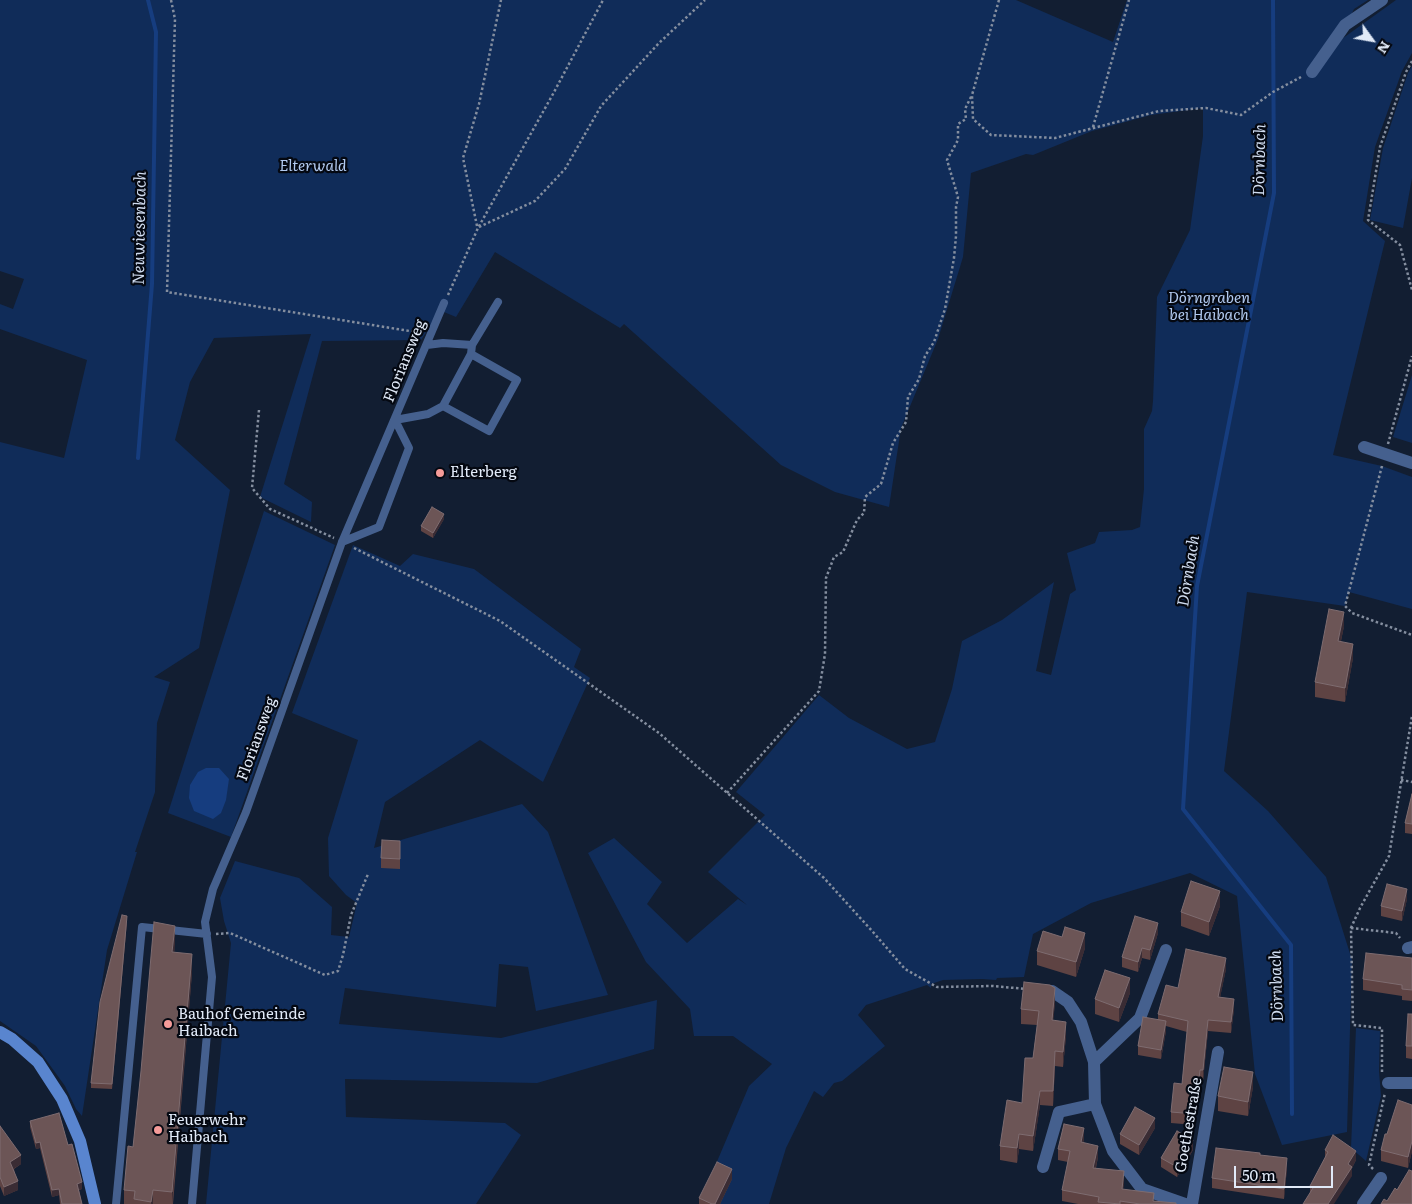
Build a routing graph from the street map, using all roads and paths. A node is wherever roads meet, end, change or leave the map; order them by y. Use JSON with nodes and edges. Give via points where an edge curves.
{"nodes":[{"id":1,"x":171,"y":0,"type":"edge"},
{"id":2,"x":501,"y":0,"type":"edge"},
{"id":3,"x":603,"y":0,"type":"edge"},
{"id":4,"x":705,"y":0,"type":"edge"},
{"id":5,"x":999,"y":0,"type":"edge"},
{"id":6,"x":1129,"y":0,"type":"edge"},
{"id":7,"x":1382,"y":0,"type":"edge"},
{"id":8,"x":1412,"y":61,"type":"edge"},
{"id":9,"x":1312,"y":72,"type":"joint"},
{"id":10,"x":972,"y":95,"type":"junction"},
{"id":11,"x":1093,"y":127,"type":"junction"},
{"id":12,"x":478,"y":228,"type":"junction"},
{"id":13,"x":1412,"y":290,"type":"edge"},
{"id":14,"x":498,"y":302,"type":"dead end"},
{"id":15,"x":444,"y":303,"type":"joint"},
{"id":16,"x":430,"y":334,"type":"junction"},
{"id":17,"x":427,"y":344,"type":"junction"},
{"id":18,"x":472,"y":344,"type":"junction"},
{"id":19,"x":471,"y":354,"type":"junction"},
{"id":20,"x":1412,"y":356,"type":"edge"},
{"id":21,"x":443,"y":406,"type":"junction"},
{"id":22,"x":258,"y":410,"type":"dead end"},
{"id":23,"x":395,"y":420,"type":"junction"},
{"id":24,"x":1364,"y":447,"type":"dead end"},
{"id":25,"x":1386,"y":453,"type":"junction"},
{"id":26,"x":1412,"y":463,"type":"edge"},
{"id":27,"x":342,"y":542,"type":"junction"},
{"id":28,"x":1412,"y":635,"type":"edge"},
{"id":29,"x":1412,"y":716,"type":"edge"},
{"id":30,"x":1401,"y":780,"type":"junction"},
{"id":31,"x":1412,"y":782,"type":"edge"},
{"id":32,"x":727,"y":793,"type":"junction"},
{"id":33,"x":368,"y":874,"type":"dead end"},
{"id":34,"x":1351,"y":928,"type":"junction"},
{"id":35,"x":207,"y":934,"type":"junction"},
{"id":36,"x":1410,"y":948,"type":"edge"},
{"id":37,"x":1166,"y":950,"type":"dead end"},
{"id":38,"x":1052,"y":992,"type":"joint"},
{"id":39,"x":0,"y":1032,"type":"edge"},
{"id":40,"x":1218,"y":1052,"type":"dead end"},
{"id":41,"x":1094,"y":1062,"type":"junction"},
{"id":42,"x":1388,"y":1083,"type":"junction"},
{"id":43,"x":1412,"y":1083,"type":"edge"},
{"id":44,"x":1095,"y":1104,"type":"junction"},
{"id":45,"x":1042,"y":1167,"type":"dead end"},
{"id":46,"x":1381,"y":1178,"type":"joint"},
{"id":47,"x":94,"y":1204,"type":"edge"},
{"id":48,"x":116,"y":1204,"type":"edge"},
{"id":49,"x":192,"y":1204,"type":"edge"},
{"id":50,"x":1184,"y":1204,"type":"edge"},
{"id":51,"x":1192,"y":1204,"type":"edge"},
{"id":52,"x":1363,"y":1204,"type":"edge"}],
"edges":[{"from":1,"to":16,"type":"path","via":[[176,19],[167,292]]},
{"from":2,"to":12,"type":"path","via":[[479,104],[463,158]]},
{"from":3,"to":12,"type":"path"},
{"from":4,"to":12,"type":"path","via":[[659,43],[601,106],[565,169],[535,201]]},
{"from":5,"to":10,"type":"path"},
{"from":6,"to":11,"type":"path"},
{"from":7,"to":9,"type":"street","via":[[1345,25]]},
{"from":8,"to":13,"type":"path","via":[[1380,147],[1368,220],[1400,245]]},
{"from":9,"to":11,"type":"path","via":[[1273,92],[1241,115],[1206,108],[1159,111]]},
{"from":10,"to":11,"type":"path","via":[[972,119],[991,135],[1055,138]]},
{"from":10,"to":32,"type":"path","via":[[966,119],[958,124],[958,140],[947,160],[958,197],[954,258],[945,309],[919,379],[908,397],[906,422],[893,443],[881,484],[865,497],[864,513],[857,520],[843,552],[834,557],[826,578],[825,654],[819,691]]},
{"from":12,"to":15,"type":"path"},
{"from":14,"to":18,"type":"lane"},
{"from":15,"to":16,"type":"lane","name":"Floriansweg"},
{"from":16,"to":17,"type":"lane","name":"Floriansweg"},
{"from":17,"to":18,"type":"lane"},
{"from":17,"to":23,"type":"lane","name":"Floriansweg"},
{"from":18,"to":19,"type":"lane"},
{"from":19,"to":21,"type":"lane"},
{"from":19,"to":21,"type":"lane","via":[[517,380],[489,431]]},
{"from":20,"to":25,"type":"path"},
{"from":21,"to":23,"type":"lane","via":[[428,414]]},
{"from":22,"to":27,"type":"path","via":[[252,488],[270,509]]},
{"from":23,"to":27,"type":"lane","name":"Floriansweg"},
{"from":23,"to":27,"type":"lane","via":[[409,448],[379,528]]},
{"from":24,"to":25,"type":"street"},
{"from":25,"to":26,"type":"street"},
{"from":25,"to":28,"type":"path","via":[[1345,606],[1352,614]]},
{"from":27,"to":32,"type":"path","via":[[500,621],[658,733]]},
{"from":27,"to":35,"type":"lane","name":"Floriansweg","via":[[246,812],[213,889],[205,922]]},
{"from":29,"to":30,"type":"path"},
{"from":30,"to":31,"type":"path"},
{"from":30,"to":34,"type":"path","via":[[1389,856]]},
{"from":32,"to":38,"type":"path","via":[[824,878],[905,969],[937,987],[993,986]]},
{"from":33,"to":35,"type":"path","via":[[351,915],[338,971],[325,975],[230,934]]},
{"from":34,"to":36,"type":"path","via":[[1396,933]]},
{"from":34,"to":42,"type":"path","via":[[1354,1025],[1382,1028],[1382,1072]]},
{"from":35,"to":48,"type":"lane","via":[[142,927]]},
{"from":35,"to":49,"type":"lane","name":"Floriansweg","via":[[212,977]]},
{"from":37,"to":41,"type":"street","via":[[1140,1018]]},
{"from":38,"to":41,"type":"street","via":[[1068,1002],[1081,1022]]},
{"from":39,"to":47,"type":"street","via":[[38,1062],[62,1099],[80,1141]]},
{"from":40,"to":51,"type":"street","name":"Goethestraße"},
{"from":41,"to":44,"type":"street"},
{"from":42,"to":43,"type":"street"},
{"from":42,"to":46,"type":"path","via":[[1368,1165]]},
{"from":44,"to":45,"type":"street","via":[[1059,1112]]},
{"from":44,"to":50,"type":"street","via":[[1113,1151],[1142,1189]]},
{"from":46,"to":52,"type":"street"}]}
